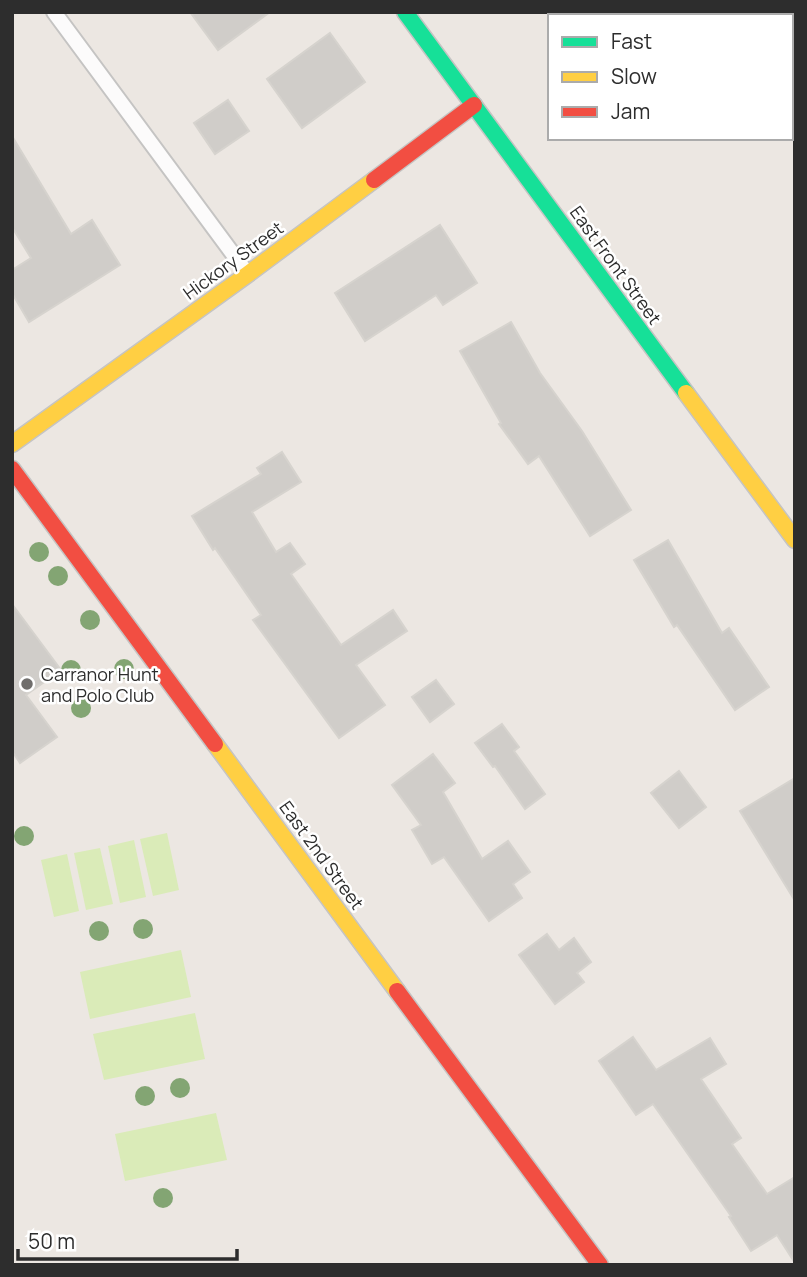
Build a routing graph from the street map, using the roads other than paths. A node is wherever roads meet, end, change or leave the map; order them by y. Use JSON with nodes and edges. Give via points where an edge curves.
{"nodes":[{"id":1,"x":54,"y":12,"type":"edge"},
{"id":2,"x":405,"y":12,"type":"edge"},
{"id":3,"x":474,"y":105,"type":"junction"},
{"id":4,"x":248,"y":274,"type":"junction"},
{"id":5,"x":12,"y":444,"type":"edge"},
{"id":6,"x":12,"y":469,"type":"edge"},
{"id":7,"x":795,"y":540,"type":"edge"},
{"id":8,"x":600,"y":1265,"type":"edge"}],
"edges":[{"from":1,"to":4,"type":"lane"},
{"from":2,"to":3,"type":"street","name":"East Front Street"},
{"from":3,"to":4,"type":"street","name":"Hickory Street"},
{"from":3,"to":7,"type":"street","name":"East Front Street"},
{"from":4,"to":5,"type":"street","name":"Hickory Street"},
{"from":6,"to":8,"type":"street","name":"East 2nd Street"}]}
